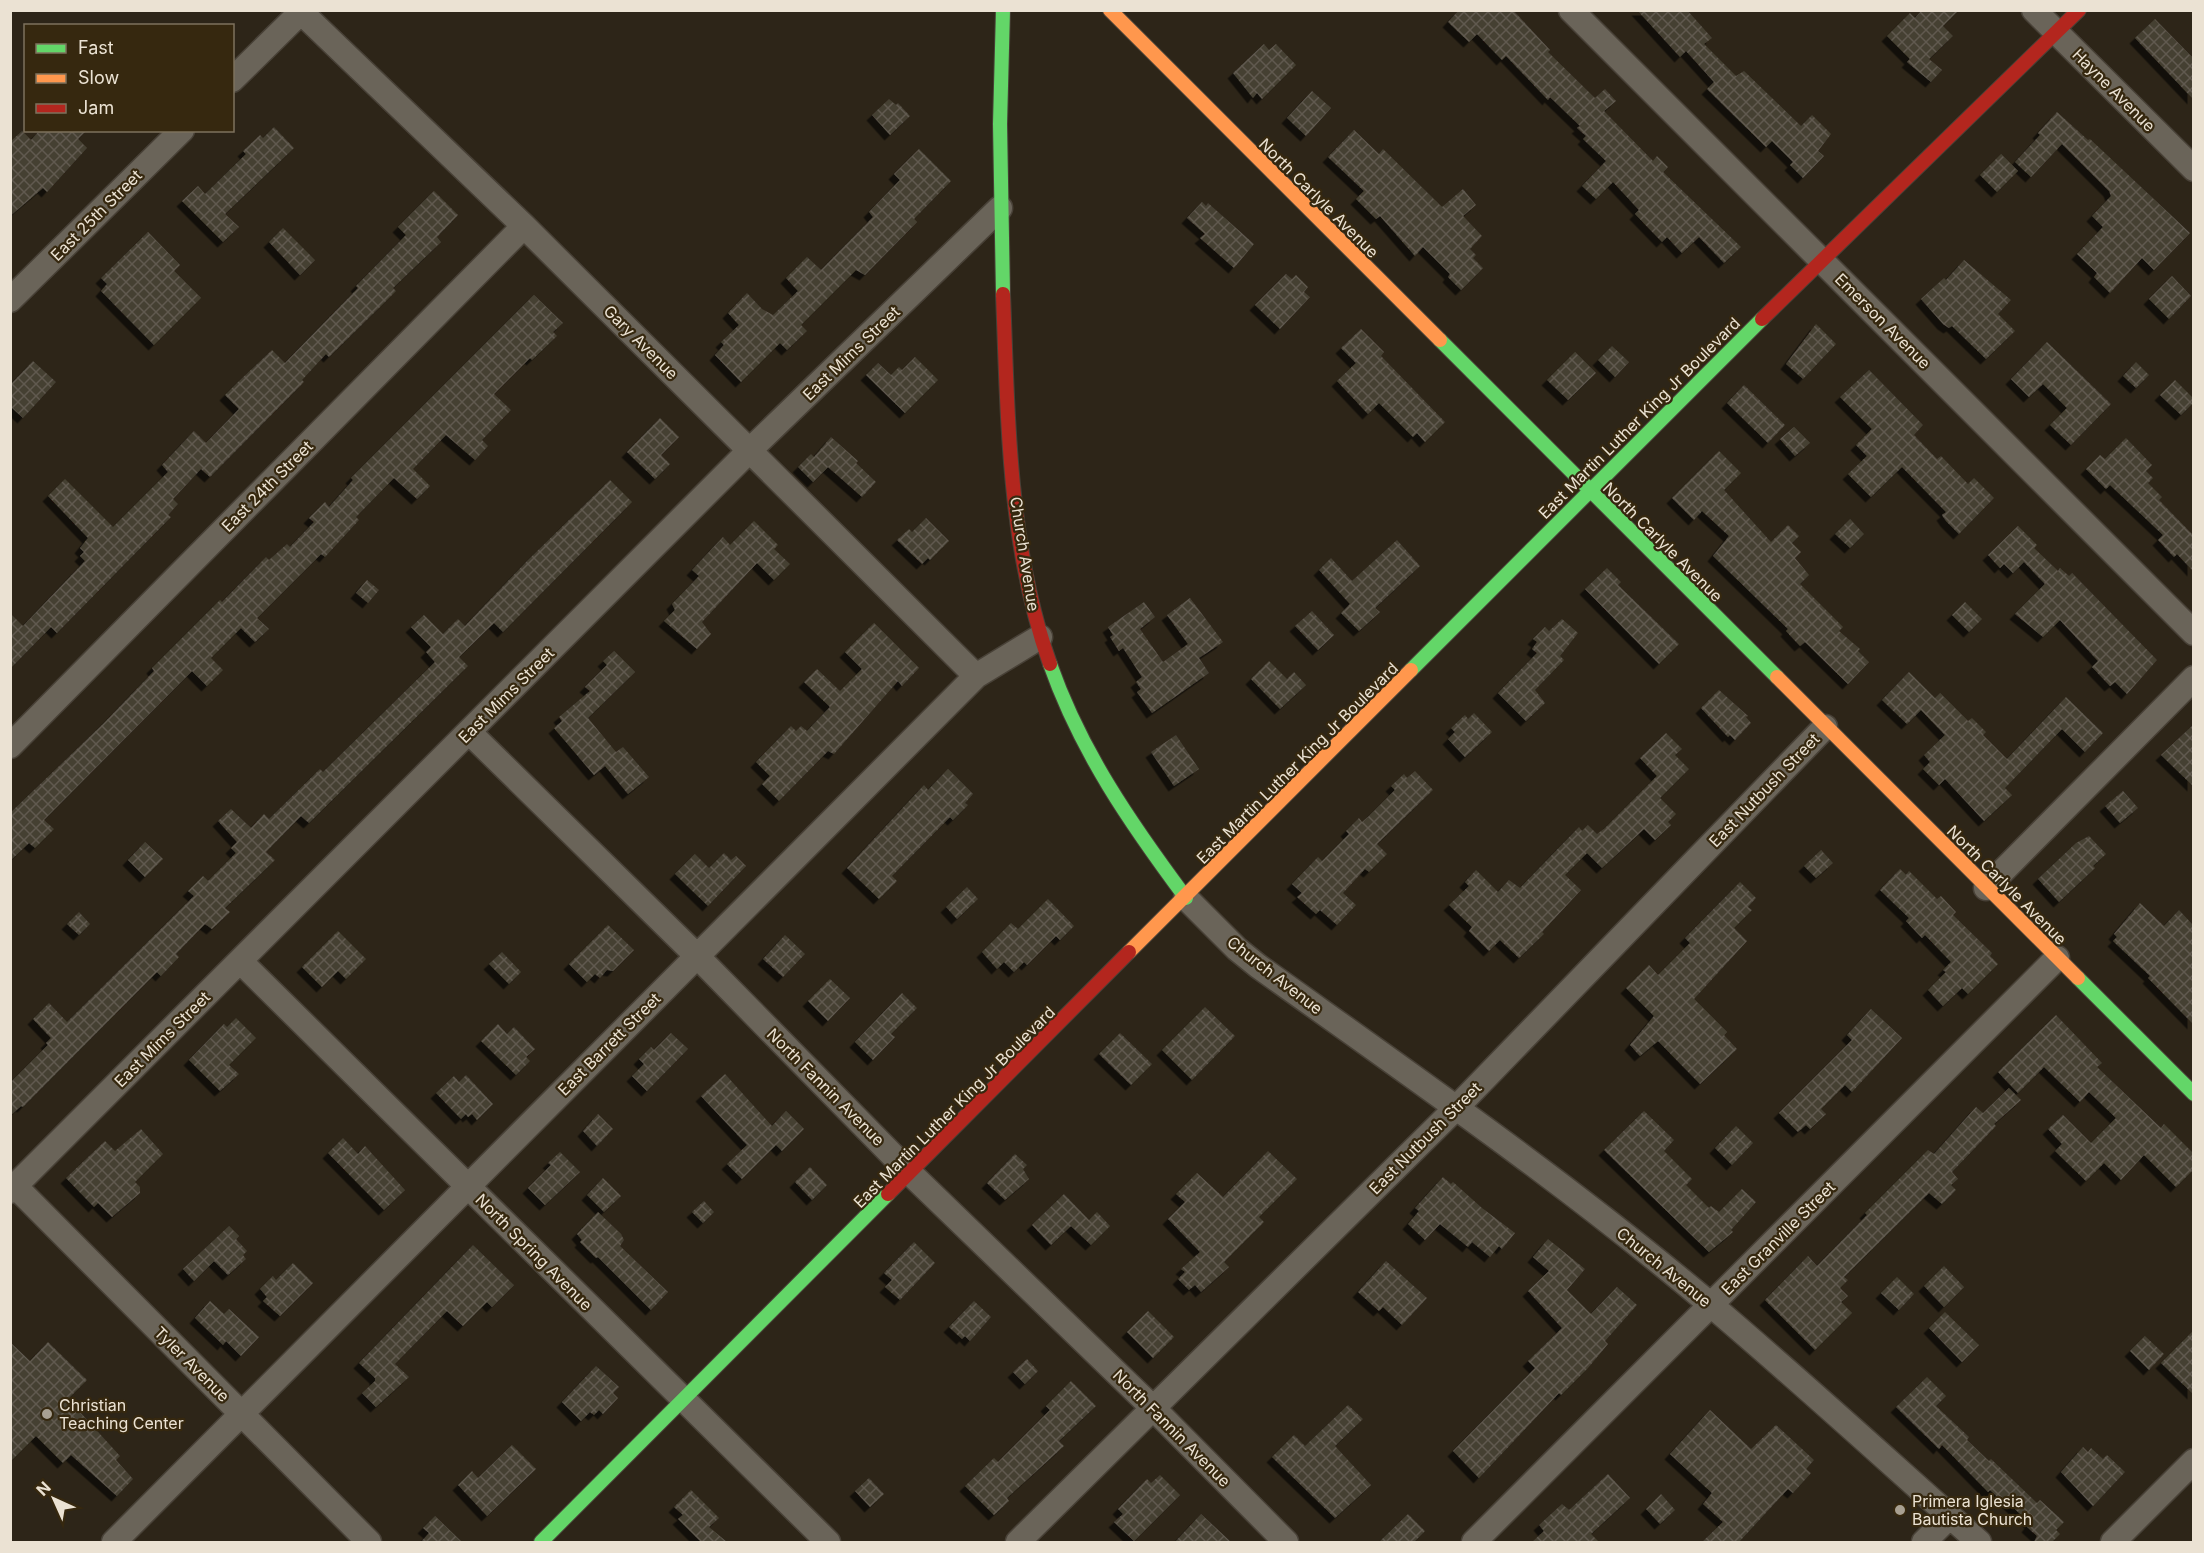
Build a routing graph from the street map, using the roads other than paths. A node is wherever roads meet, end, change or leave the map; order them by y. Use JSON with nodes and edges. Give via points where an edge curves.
{"nodes":[{"id":1,"x":1004,"y":10,"type":"edge"},
{"id":2,"x":1110,"y":10,"type":"edge"},
{"id":3,"x":1571,"y":10,"type":"edge"},
{"id":4,"x":2034,"y":10,"type":"edge"},
{"id":5,"x":2079,"y":10,"type":"edge"},
{"id":6,"x":302,"y":12,"type":"edge"},
{"id":7,"x":2056,"y":32,"type":"junction"},
{"id":8,"x":234,"y":78,"type":"edge"},
{"id":9,"x":180,"y":132,"type":"edge"},
{"id":10,"x":2193,"y":169,"type":"edge"},
{"id":11,"x":1000,"y":208,"type":"junction"},
{"id":12,"x":524,"y":226,"type":"junction"},
{"id":13,"x":1821,"y":259,"type":"junction"},
{"id":14,"x":10,"y":300,"type":"edge"},
{"id":15,"x":750,"y":450,"type":"junction"},
{"id":16,"x":1589,"y":492,"type":"junction"},
{"id":17,"x":2193,"y":633,"type":"edge"},
{"id":18,"x":1040,"y":637,"type":"junction"},
{"id":19,"x":976,"y":675,"type":"junction"},
{"id":20,"x":2193,"y":678,"type":"edge"},
{"id":21,"x":1826,"y":727,"type":"junction"},
{"id":22,"x":469,"y":732,"type":"junction"},
{"id":23,"x":10,"y":746,"type":"edge"},
{"id":24,"x":1986,"y":888,"type":"junction"},
{"id":25,"x":1186,"y":898,"type":"junction"},
{"id":26,"x":697,"y":957,"type":"junction"},
{"id":27,"x":2057,"y":958,"type":"junction"},
{"id":28,"x":240,"y":961,"type":"junction"},
{"id":29,"x":2193,"y":1094,"type":"edge"},
{"id":30,"x":1456,"y":1108,"type":"junction"},
{"id":31,"x":911,"y":1174,"type":"junction"},
{"id":32,"x":467,"y":1187,"type":"junction"},
{"id":33,"x":13,"y":1188,"type":"edge"},
{"id":34,"x":1711,"y":1305,"type":"junction"},
{"id":35,"x":684,"y":1400,"type":"junction"},
{"id":36,"x":1154,"y":1409,"type":"junction"},
{"id":37,"x":242,"y":1413,"type":"junction"},
{"id":38,"x":2193,"y":1461,"type":"edge"},
{"id":39,"x":1950,"y":1516,"type":"junction"},
{"id":40,"x":114,"y":1542,"type":"edge"},
{"id":41,"x":369,"y":1542,"type":"edge"},
{"id":42,"x":542,"y":1542,"type":"edge"},
{"id":43,"x":828,"y":1542,"type":"edge"},
{"id":44,"x":1018,"y":1542,"type":"edge"},
{"id":45,"x":1286,"y":1542,"type":"edge"},
{"id":46,"x":1474,"y":1542,"type":"edge"},
{"id":47,"x":1924,"y":1542,"type":"edge"},
{"id":48,"x":1979,"y":1542,"type":"edge"},
{"id":49,"x":2113,"y":1542,"type":"edge"}],
"edges":[{"from":1,"to":11,"type":"main road","name":"Church Avenue"},
{"from":2,"to":16,"type":"main road","name":"North Carlyle Avenue"},
{"from":3,"to":13,"type":"street","name":"Emerson Avenue"},
{"from":4,"to":7,"type":"street","name":"Hayne Avenue"},
{"from":5,"to":7,"type":"main road","name":"East Martin Luther King Jr Boulevard"},
{"from":6,"to":8,"type":"street"},
{"from":6,"to":12,"type":"street","name":"Gary Avenue"},
{"from":7,"to":10,"type":"street","name":"Hayne Avenue"},
{"from":7,"to":13,"type":"main road","name":"East Martin Luther King Jr Boulevard"},
{"from":9,"to":14,"type":"street","name":"East 25th Street"},
{"from":11,"to":15,"type":"street","name":"East Mims Street"},
{"from":11,"to":18,"type":"main road","name":"Church Avenue","via":[[1012,458],[1024,558]]},
{"from":12,"to":15,"type":"street","name":"Gary Avenue"},
{"from":12,"to":23,"type":"street","name":"East 24th Street"},
{"from":13,"to":16,"type":"main road","name":"East Martin Luther King Jr Boulevard"},
{"from":13,"to":17,"type":"street","name":"Emerson Avenue"},
{"from":15,"to":19,"type":"street","name":"Gary Avenue"},
{"from":15,"to":22,"type":"street","name":"East Mims Street"},
{"from":16,"to":21,"type":"main road","name":"North Carlyle Avenue"},
{"from":16,"to":25,"type":"main road","name":"East Martin Luther King Jr Boulevard"},
{"from":18,"to":19,"type":"street","name":"East Barrett Street"},
{"from":18,"to":25,"type":"main road","name":"Church Avenue","via":[[1062,698],[1101,774],[1124,813]]},
{"from":19,"to":26,"type":"street","name":"East Barrett Street"},
{"from":20,"to":24,"type":"street"},
{"from":21,"to":24,"type":"main road","name":"North Carlyle Avenue"},
{"from":21,"to":30,"type":"street","name":"East Nutbush Street"},
{"from":22,"to":26,"type":"street","name":"North Fannin Avenue"},
{"from":22,"to":28,"type":"street","name":"East Mims Street"},
{"from":24,"to":27,"type":"main road","name":"North Carlyle Avenue"},
{"from":25,"to":30,"type":"street","name":"Church Avenue","via":[[1258,966]]},
{"from":25,"to":31,"type":"main road","name":"East Martin Luther King Jr Boulevard"},
{"from":26,"to":31,"type":"street","name":"North Fannin Avenue"},
{"from":26,"to":32,"type":"street","name":"East Barrett Street"},
{"from":27,"to":29,"type":"main road","name":"North Carlyle Avenue"},
{"from":27,"to":34,"type":"street","name":"East Granville Street"},
{"from":28,"to":32,"type":"street","name":"North Spring Avenue"},
{"from":28,"to":33,"type":"street","name":"East Mims Street"},
{"from":30,"to":34,"type":"street","name":"Church Avenue"},
{"from":30,"to":36,"type":"street","name":"East Nutbush Street"},
{"from":31,"to":35,"type":"main road","name":"East Martin Luther King Jr Boulevard"},
{"from":31,"to":36,"type":"street","name":"North Fannin Avenue"},
{"from":32,"to":35,"type":"street","name":"North Spring Avenue"},
{"from":32,"to":37,"type":"street","name":"East Barrett Street"},
{"from":33,"to":37,"type":"street","name":"Tyler Avenue"},
{"from":34,"to":39,"type":"street","name":"Church Avenue"},
{"from":34,"to":46,"type":"street","name":"East Granville Street"},
{"from":35,"to":42,"type":"main road","name":"East Martin Luther King Jr Boulevard"},
{"from":35,"to":43,"type":"street","name":"North Spring Avenue"},
{"from":36,"to":44,"type":"street","name":"East Nutbush Street"},
{"from":36,"to":45,"type":"street","name":"North Fannin Avenue"},
{"from":37,"to":40,"type":"street","name":"East Barrett Street"},
{"from":37,"to":41,"type":"street","name":"Tyler Avenue"},
{"from":38,"to":49,"type":"street"},
{"from":39,"to":47,"type":"street"},
{"from":39,"to":48,"type":"street","name":"Church Avenue"}]}
